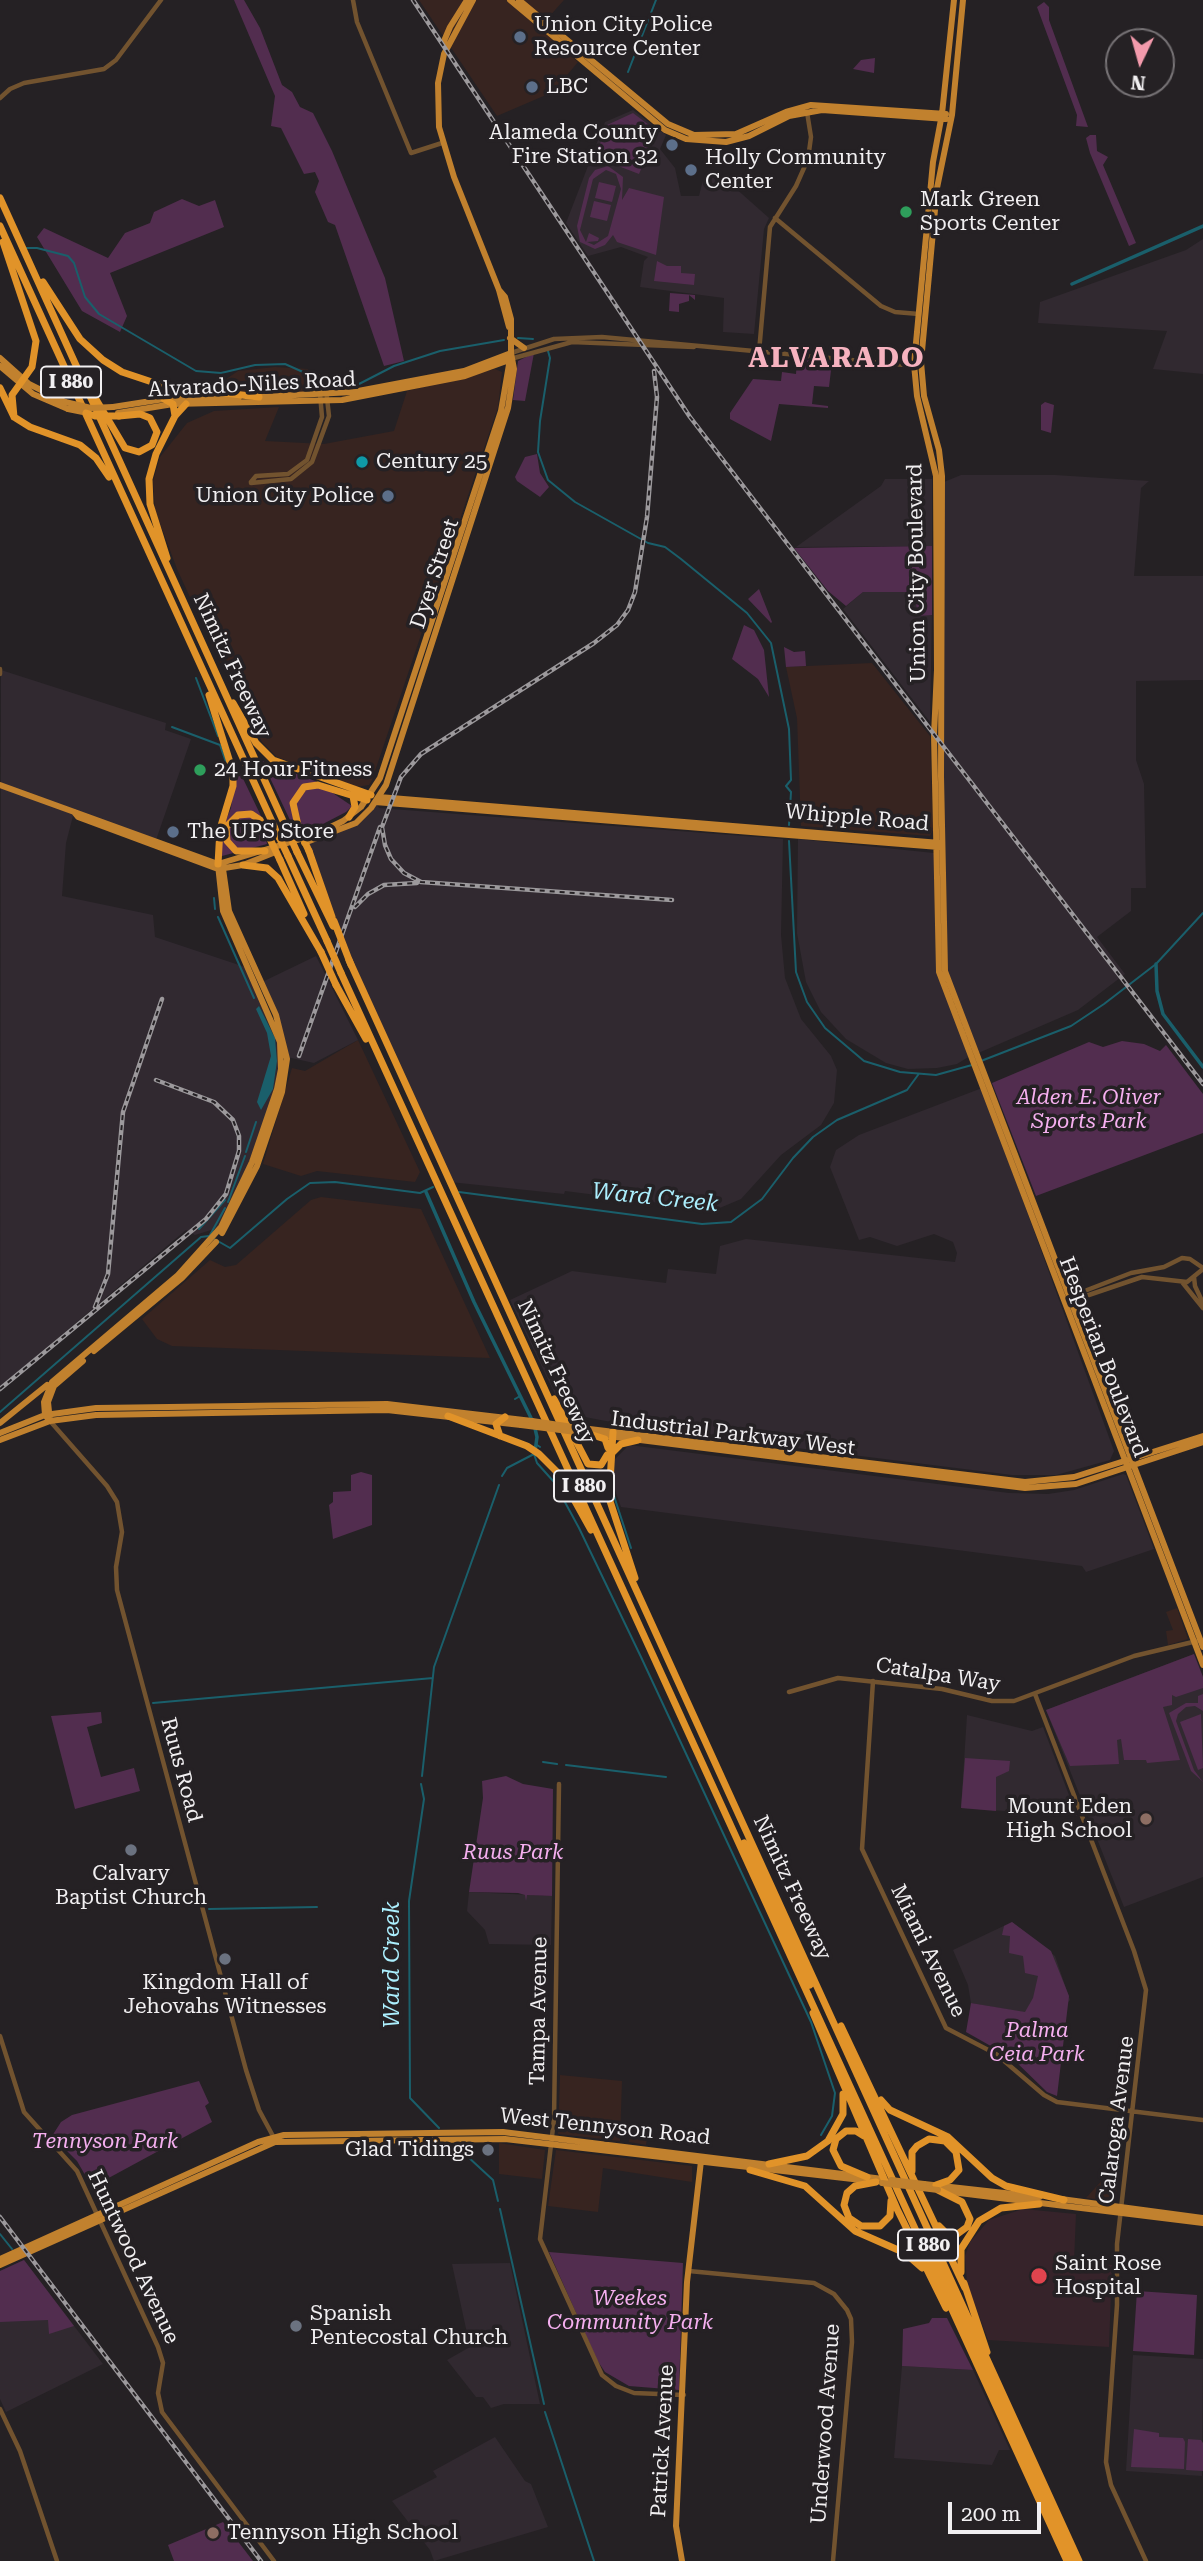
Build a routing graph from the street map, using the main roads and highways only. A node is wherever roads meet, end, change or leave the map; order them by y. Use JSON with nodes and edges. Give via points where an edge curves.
{"nodes":[{"id":1,"x":467,"y":0,"type":"edge"},
{"id":2,"x":473,"y":0,"type":"edge"},
{"id":3,"x":510,"y":0,"type":"edge"},
{"id":4,"x":519,"y":0,"type":"edge"},
{"id":5,"x":954,"y":0,"type":"edge"},
{"id":6,"x":962,"y":0,"type":"edge"},
{"id":7,"x":446,"y":48,"type":"junction"},
{"id":8,"x":806,"y":108,"type":"junction"},
{"id":9,"x":942,"y":116,"type":"junction"},
{"id":10,"x":951,"y":118,"type":"junction"},
{"id":11,"x":0,"y":198,"type":"edge"},
{"id":12,"x":0,"y":208,"type":"edge"},
{"id":13,"x":5,"y":230,"type":"edge"},
{"id":14,"x":21,"y":259,"type":"junction"},
{"id":15,"x":922,"y":314,"type":"junction"},
{"id":16,"x":510,"y":338,"type":"junction"},
{"id":17,"x":524,"y":348,"type":"road end"},
{"id":18,"x":512,"y":357,"type":"junction"},
{"id":19,"x":0,"y":358,"type":"edge"},
{"id":20,"x":0,"y":366,"type":"edge"},
{"id":21,"x":478,"y":372,"type":"junction"},
{"id":22,"x":507,"y":379,"type":"junction"},
{"id":23,"x":21,"y":382,"type":"junction"},
{"id":24,"x":319,"y":382,"type":"road end"},
{"id":25,"x":0,"y":388,"type":"edge"},
{"id":26,"x":88,"y":391,"type":"junction"},
{"id":27,"x":309,"y":395,"type":"junction"},
{"id":28,"x":258,"y":397,"type":"junction"},
{"id":29,"x":164,"y":399,"type":"junction"},
{"id":30,"x":324,"y":399,"type":"junction"},
{"id":31,"x":173,"y":404,"type":"junction"},
{"id":32,"x":186,"y":404,"type":"junction"},
{"id":33,"x":67,"y":406,"type":"junction"},
{"id":34,"x":117,"y":412,"type":"junction"},
{"id":35,"x":86,"y":413,"type":"joint"},
{"id":36,"x":176,"y":416,"type":"junction"},
{"id":37,"x":14,"y":417,"type":"junction"},
{"id":38,"x":126,"y":504,"type":"junction"},
{"id":39,"x":466,"y":517,"type":"junction"},
{"id":40,"x":469,"y":527,"type":"junction"},
{"id":41,"x":167,"y":567,"type":"junction"},
{"id":42,"x":208,"y":684,"type":"junction"},
{"id":43,"x":226,"y":694,"type":"junction"},
{"id":44,"x":0,"y":785,"type":"edge"},
{"id":45,"x":353,"y":796,"type":"junction"},
{"id":46,"x":373,"y":799,"type":"junction"},
{"id":47,"x":349,"y":817,"type":"junction"},
{"id":48,"x":940,"y":845,"type":"junction"},
{"id":49,"x":265,"y":851,"type":"junction"},
{"id":50,"x":284,"y":858,"type":"junction"},
{"id":51,"x":243,"y":865,"type":"junction"},
{"id":52,"x":220,"y":867,"type":"junction"},
{"id":53,"x":333,"y":923,"type":"junction"},
{"id":54,"x":321,"y":952,"type":"junction"},
{"id":55,"x":347,"y":957,"type":"junction"},
{"id":56,"x":351,"y":965,"type":"junction"},
{"id":57,"x":347,"y":986,"type":"junction"},
{"id":58,"x":974,"y":1059,"type":"joint"},
{"id":59,"x":387,"y":1074,"type":"junction"},
{"id":60,"x":982,"y":1079,"type":"junction"},
{"id":61,"x":1009,"y":1158,"type":"junction"},
{"id":62,"x":1019,"y":1164,"type":"junction"},
{"id":63,"x":202,"y":1255,"type":"junction"},
{"id":64,"x":530,"y":1356,"type":"junction"},
{"id":65,"x":52,"y":1382,"type":"junction"},
{"id":66,"x":447,"y":1416,"type":"junction"},
{"id":67,"x":48,"y":1417,"type":"junction"},
{"id":68,"x":505,"y":1418,"type":"junction"},
{"id":69,"x":497,"y":1422,"type":"junction"},
{"id":70,"x":520,"y":1422,"type":"junction"},
{"id":71,"x":0,"y":1423,"type":"edge"},
{"id":72,"x":578,"y":1430,"type":"junction"},
{"id":73,"x":0,"y":1433,"type":"edge"},
{"id":74,"x":611,"y":1434,"type":"junction"},
{"id":75,"x":500,"y":1436,"type":"junction"},
{"id":76,"x":1203,"y":1436,"type":"edge"},
{"id":77,"x":0,"y":1440,"type":"edge"},
{"id":78,"x":638,"y":1440,"type":"junction"},
{"id":79,"x":1203,"y":1442,"type":"edge"},
{"id":80,"x":1127,"y":1443,"type":"junction"},
{"id":81,"x":608,"y":1448,"type":"junction"},
{"id":82,"x":1147,"y":1454,"type":"junction"},
{"id":83,"x":611,"y":1457,"type":"junction"},
{"id":84,"x":1134,"y":1462,"type":"junction"},
{"id":85,"x":855,"y":1464,"type":"junction"},
{"id":86,"x":1125,"y":1464,"type":"junction"},
{"id":87,"x":614,"y":1570,"type":"junction"},
{"id":88,"x":1171,"y":1582,"type":"junction"},
{"id":89,"x":1182,"y":1592,"type":"junction"},
{"id":90,"x":652,"y":1625,"type":"junction"},
{"id":91,"x":1199,"y":1643,"type":"edge"},
{"id":92,"x":1203,"y":1665,"type":"edge"},
{"id":93,"x":784,"y":1930,"type":"junction"},
{"id":94,"x":783,"y":1941,"type":"junction"},
{"id":95,"x":807,"y":1991,"type":"junction"},
{"id":96,"x":820,"y":1993,"type":"junction"},
{"id":97,"x":830,"y":2013,"type":"junction"},
{"id":98,"x":839,"y":2080,"type":"junction"},
{"id":99,"x":875,"y":2095,"type":"junction"},
{"id":100,"x":875,"y":2155,"type":"junction"},
{"id":101,"x":701,"y":2159,"type":"junction"},
{"id":102,"x":768,"y":2164,"type":"junction"},
{"id":103,"x":750,"y":2170,"type":"junction"},
{"id":104,"x":912,"y":2175,"type":"junction"},
{"id":105,"x":867,"y":2177,"type":"junction"},
{"id":106,"x":882,"y":2182,"type":"junction"},
{"id":107,"x":937,"y":2188,"type":"junction"},
{"id":108,"x":1064,"y":2200,"type":"junction"},
{"id":109,"x":1039,"y":2204,"type":"junction"},
{"id":110,"x":927,"y":2207,"type":"junction"},
{"id":111,"x":1122,"y":2210,"type":"junction"},
{"id":112,"x":1203,"y":2220,"type":"edge"},
{"id":113,"x":26,"y":2251,"type":"junction"},
{"id":114,"x":0,"y":2259,"type":"edge"},
{"id":115,"x":0,"y":2266,"type":"edge"},
{"id":116,"x":930,"y":2276,"type":"junction"},
{"id":117,"x":965,"y":2288,"type":"junction"},
{"id":118,"x":962,"y":2331,"type":"junction"},
{"id":119,"x":988,"y":2363,"type":"junction"},
{"id":120,"x":682,"y":2561,"type":"edge"},
{"id":121,"x":1067,"y":2561,"type":"edge"},
{"id":122,"x":1073,"y":2561,"type":"edge"},
{"id":123,"x":1079,"y":2561,"type":"edge"}],
"edges":[{"from":1,"to":7,"type":"main road","name":"Dyer Street","via":[[450,27]]},
{"from":2,"to":7,"type":"main road","name":"Dyer Street"},
{"from":3,"to":8,"type":"main road","via":[[665,130],[686,139],[705,143],[737,139]]},
{"from":4,"to":8,"type":"main road","via":[[668,124],[685,132],[736,134]]},
{"from":5,"to":9,"type":"main road","name":"Union City Boulevard"},
{"from":6,"to":10,"type":"main road","name":"Union City Boulevard"},
{"from":7,"to":16,"type":"main road","name":"Dyer Street","via":[[437,100],[442,143],[507,301]]},
{"from":8,"to":9,"type":"main road","via":[[832,104]]},
{"from":9,"to":10,"type":"main road"},
{"from":9,"to":15,"type":"main road","name":"Union City Boulevard","via":[[933,162]]},
{"from":10,"to":15,"type":"main road","name":"Union City Boulevard","via":[[937,188]]},
{"from":11,"to":13,"type":"highway","name":"Nimitz Freeway","number":"I 880"},
{"from":12,"to":13,"type":"highway","number":"I 880"},
{"from":13,"to":14,"type":"highway","name":"Nimitz Freeway","number":"I 880"},
{"from":13,"to":14,"type":"highway"},
{"from":14,"to":23,"type":"highway","via":[[36,341],[34,360]]},
{"from":14,"to":26,"type":"highway","name":"Nimitz Freeway","number":"I 880"},
{"from":14,"to":28,"type":"highway","via":[[69,327],[109,364],[156,384]]},
{"from":14,"to":38,"type":"highway","name":"Nimitz Freeway","number":"I 880"},
{"from":15,"to":48,"type":"main road","name":"Union City Boulevard","via":[[918,366],[942,475]]},
{"from":16,"to":17,"type":"main road"},
{"from":16,"to":18,"type":"main road","name":"Dyer Street"},
{"from":18,"to":21,"type":"main road","name":"Alvarado-Niles Road"},
{"from":18,"to":22,"type":"main road","name":"Dyer Street"},
{"from":18,"to":30,"type":"main road","name":"Alvarado-Niles Road"},
{"from":18,"to":40,"type":"main road","name":"Dyer Street","via":[[508,408]]},
{"from":19,"to":23,"type":"main road","name":"Alvarado-Niles Road"},
{"from":20,"to":23,"type":"main road","name":"Alvarado-Niles Road"},
{"from":21,"to":22,"type":"main road","via":[[500,366]]},
{"from":21,"to":30,"type":"main road","name":"Alvarado-Niles Road"},
{"from":22,"to":39,"type":"main road","name":"Dyer Street"},
{"from":23,"to":33,"type":"main road","name":"Alvarado-Niles Road"},
{"from":23,"to":37,"type":"highway","via":[[11,399]]},
{"from":24,"to":27,"type":"main road"},
{"from":25,"to":37,"type":"highway"},
{"from":26,"to":34,"type":"highway","via":[[122,445],[139,452],[152,445],[156,432],[150,418]]},
{"from":26,"to":41,"type":"highway","name":"Nimitz Freeway","number":"I 880"},
{"from":27,"to":28,"type":"main road","name":"Alvarado-Niles Road"},
{"from":27,"to":30,"type":"main road","name":"Alvarado-Niles Road"},
{"from":28,"to":29,"type":"main road","name":"Alvarado-Niles Road"},
{"from":29,"to":31,"type":"highway"},
{"from":29,"to":34,"type":"main road","name":"Alvarado-Niles Road"},
{"from":30,"to":32,"type":"main road","name":"Alvarado-Niles Road"},
{"from":31,"to":32,"type":"main road","name":"Alvarado-Niles Road"},
{"from":31,"to":34,"type":"main road","name":"Alvarado-Niles Road"},
{"from":31,"to":36,"type":"highway"},
{"from":32,"to":36,"type":"highway"},
{"from":33,"to":34,"type":"main road","name":"Alvarado-Niles Road","bridge":true},
{"from":33,"to":35,"type":"main road","name":"Alvarado-Niles Road","bridge":true},
{"from":34,"to":35,"type":"highway","bridge":true},
{"from":36,"to":41,"type":"highway","via":[[154,460],[148,484]]},
{"from":37,"to":38,"type":"highway","via":[[84,447],[103,466]]},
{"from":38,"to":42,"type":"highway","name":"Nimitz Freeway","number":"I 880"},
{"from":39,"to":40,"type":"main road"},
{"from":39,"to":46,"type":"main road","name":"Dyer Street"},
{"from":40,"to":46,"type":"main road","name":"Dyer Street","via":[[391,773]]},
{"from":41,"to":43,"type":"highway","name":"Nimitz Freeway","number":"I 880"},
{"from":42,"to":50,"type":"highway","name":"Nimitz Freeway","number":"I 880","bridge":true,"via":[[279,837]]},
{"from":42,"to":52,"type":"highway","via":[[233,772],[220,828]]},
{"from":43,"to":46,"type":"highway","via":[[256,743],[273,760]]},
{"from":43,"to":53,"type":"highway","name":"Nimitz Freeway","number":"I 880","bridge":true},
{"from":44,"to":52,"type":"main road"},
{"from":45,"to":46,"type":"highway"},
{"from":45,"to":47,"type":"highway","via":[[355,807]]},
{"from":45,"to":53,"type":"highway","bridge":true,"via":[[318,785],[301,789],[292,807]]},
{"from":46,"to":47,"type":"main road"},
{"from":46,"to":48,"type":"main road","name":"Whipple Road"},
{"from":46,"to":51,"type":"main road","via":[[361,819],[345,830]]},
{"from":47,"to":49,"type":"main road","via":[[314,835]]},
{"from":48,"to":58,"type":"main road","name":"Union City Boulevard","via":[[945,971]]},
{"from":49,"to":50,"type":"highway","bridge":true,"via":[[236,851],[227,841],[226,827],[238,815],[251,814],[260,820]]},
{"from":49,"to":52,"type":"main road"},
{"from":50,"to":54,"type":"highway"},
{"from":50,"to":57,"type":"highway","name":"Nimitz Freeway","number":"I 880","bridge":true},
{"from":51,"to":52,"type":"main road"},
{"from":51,"to":54,"type":"highway","via":[[267,867],[278,878]]},
{"from":52,"to":63,"type":"main road","via":[[223,911],[266,1001],[280,1042],[281,1069],[254,1164],[223,1228]]},
{"from":53,"to":55,"type":"highway","name":"Nimitz Freeway","number":"I 880","bridge":true},
{"from":53,"to":56,"type":"highway","bridge":true},
{"from":54,"to":59,"type":"highway","bridge":true,"via":[[380,1069]]},
{"from":55,"to":56,"type":"highway","name":"Nimitz Freeway","number":"I 880"},
{"from":55,"to":97,"type":"highway","number":"I 880","via":[[345,962],[596,1512]]},
{"from":56,"to":64,"type":"highway","name":"Nimitz Freeway","number":"I 880"},
{"from":57,"to":59,"type":"highway","name":"Nimitz Freeway","number":"I 880"},
{"from":57,"to":93,"type":"highway","number":"I 880","via":[[356,996]]},
{"from":58,"to":60,"type":"main road","name":"Hesperian Boulevard"},
{"from":59,"to":87,"type":"highway","name":"Nimitz Freeway","number":"I 880"},
{"from":60,"to":61,"type":"main road","name":"Hesperian Boulevard"},
{"from":60,"to":62,"type":"main road","name":"Hesperian Boulevard"},
{"from":61,"to":62,"type":"main road"},
{"from":61,"to":86,"type":"main road","name":"Hesperian Boulevard"},
{"from":62,"to":80,"type":"main road","name":"Hesperian Boulevard"},
{"from":63,"to":65,"type":"main road"},
{"from":63,"to":67,"type":"main road","via":[[54,1386]]},
{"from":64,"to":81,"type":"highway","via":[[588,1464],[603,1464]]},
{"from":64,"to":90,"type":"highway","name":"Nimitz Freeway","number":"I 880"},
{"from":65,"to":67,"type":"main road","via":[[45,1395]]},
{"from":65,"to":71,"type":"main road"},
{"from":66,"to":67,"type":"main road","name":"Industrial Parkway West","via":[[379,1410]]},
{"from":66,"to":69,"type":"main road","name":"Industrial Parkway West"},
{"from":66,"to":75,"type":"highway"},
{"from":67,"to":68,"type":"main road","name":"Industrial Parkway West","via":[[96,1408],[387,1404]]},
{"from":67,"to":73,"type":"main road","name":"Industrial Parkway West"},
{"from":67,"to":77,"type":"main road","name":"Industrial Parkway West"},
{"from":68,"to":69,"type":"highway"},
{"from":68,"to":70,"type":"main road","name":"Industrial Parkway West"},
{"from":69,"to":70,"type":"main road","name":"Industrial Parkway West"},
{"from":69,"to":75,"type":"highway"},
{"from":70,"to":72,"type":"main road","name":"Industrial Parkway West","bridge":true},
{"from":72,"to":74,"type":"main road","name":"Industrial Parkway West"},
{"from":72,"to":74,"type":"main road","name":"Industrial Parkway West"},
{"from":72,"to":81,"type":"highway","via":[[605,1438]]},
{"from":74,"to":78,"type":"main road","name":"Industrial Parkway West"},
{"from":74,"to":81,"type":"highway"},
{"from":74,"to":83,"type":"highway"},
{"from":74,"to":85,"type":"main road","name":"Industrial Parkway West"},
{"from":75,"to":87,"type":"highway","via":[[527,1446],[561,1476]]},
{"from":76,"to":82,"type":"main road"},
{"from":78,"to":83,"type":"highway","via":[[621,1444]]},
{"from":78,"to":85,"type":"main road","name":"Industrial Parkway West"},
{"from":79,"to":84,"type":"main road"},
{"from":80,"to":82,"type":"main road"},
{"from":80,"to":84,"type":"main road","name":"Hesperian Boulevard"},
{"from":82,"to":84,"type":"main road"},
{"from":83,"to":90,"type":"highway","via":[[610,1502]]},
{"from":84,"to":86,"type":"main road","name":"Industrial Parkway West"},
{"from":84,"to":89,"type":"main road","name":"Hesperian Boulevard"},
{"from":85,"to":86,"type":"main road","name":"Industrial Parkway West","via":[[1025,1488],[1076,1485]]},
{"from":86,"to":88,"type":"main road","name":"Hesperian Boulevard"},
{"from":87,"to":94,"type":"highway","name":"Nimitz Freeway","number":"I 880"},
{"from":88,"to":89,"type":"main road"},
{"from":88,"to":91,"type":"main road","name":"Hesperian Boulevard"},
{"from":89,"to":91,"type":"main road","name":"Hesperian Boulevard"},
{"from":90,"to":96,"type":"highway","name":"Nimitz Freeway","number":"I 880"},
{"from":91,"to":92,"type":"main road","name":"Hesperian Boulevard"},
{"from":93,"to":94,"type":"highway"},
{"from":93,"to":122,"type":"highway","number":"I 880"},
{"from":94,"to":95,"type":"highway","name":"Nimitz Freeway","number":"I 880"},
{"from":95,"to":98,"type":"highway"},
{"from":95,"to":118,"type":"highway","name":"Nimitz Freeway","number":"I 880"},
{"from":96,"to":97,"type":"highway","name":"Nimitz Freeway","number":"I 880"},
{"from":96,"to":99,"type":"highway"},
{"from":97,"to":119,"type":"highway","name":"Nimitz Freeway","number":"I 880"},
{"from":98,"to":100,"type":"highway"},
{"from":98,"to":102,"type":"highway","via":[[843,2114],[828,2141],[807,2156]]},
{"from":99,"to":104,"type":"highway"},
{"from":99,"to":108,"type":"highway","via":[[890,2110],[948,2137],[992,2178]]},
{"from":100,"to":105,"type":"highway","via":[[855,2130],[841,2133],[834,2145],[838,2163]]},
{"from":100,"to":106,"type":"highway"},
{"from":101,"to":102,"type":"main road","name":"West Tennyson Road"},
{"from":101,"to":103,"type":"main road","name":"West Tennyson Road"},
{"from":101,"to":113,"type":"main road","name":"West Tennyson Road","via":[[483,2132],[274,2139]]},
{"from":101,"to":120,"type":"main road","name":"Patrick Avenue","via":[[688,2271],[676,2526]]},
{"from":102,"to":105,"type":"main road","name":"West Tennyson Road"},
{"from":103,"to":106,"type":"main road","name":"West Tennyson Road"},
{"from":103,"to":116,"type":"highway","via":[[805,2186],[855,2231],[912,2257]]},
{"from":104,"to":107,"type":"highway","via":[[911,2156],[917,2146],[929,2139],[945,2141],[957,2152],[959,2170]]},
{"from":104,"to":110,"type":"highway"},
{"from":105,"to":106,"type":"main road","name":"West Tennyson Road"},
{"from":106,"to":106,"type":"highway","via":[[892,2204],[889,2219],[877,2227],[858,2225],[845,2212],[845,2199],[855,2186]]},
{"from":106,"to":107,"type":"main road","name":"West Tennyson Road","bridge":true},
{"from":106,"to":107,"type":"main road","name":"West Tennyson Road","bridge":true},
{"from":106,"to":116,"type":"highway"},
{"from":107,"to":108,"type":"main road","name":"West Tennyson Road"},
{"from":107,"to":109,"type":"main road","name":"West Tennyson Road"},
{"from":107,"to":110,"type":"highway","via":[[967,2207],[967,2227],[956,2235],[947,2234]]},
{"from":108,"to":111,"type":"main road","name":"West Tennyson Road"},
{"from":109,"to":111,"type":"main road","name":"West Tennyson Road"},
{"from":109,"to":117,"type":"highway","via":[[1001,2208],[973,2228],[960,2255]]},
{"from":110,"to":117,"type":"highway"},
{"from":111,"to":112,"type":"main road","name":"West Tennyson Road"},
{"from":113,"to":114,"type":"main road"},
{"from":113,"to":115,"type":"main road"},
{"from":116,"to":118,"type":"highway","via":[[955,2326]]},
{"from":117,"to":119,"type":"highway"},
{"from":118,"to":121,"type":"highway","name":"Nimitz Freeway","number":"I 880"},
{"from":119,"to":123,"type":"highway","name":"Nimitz Freeway","number":"I 880"}]}
